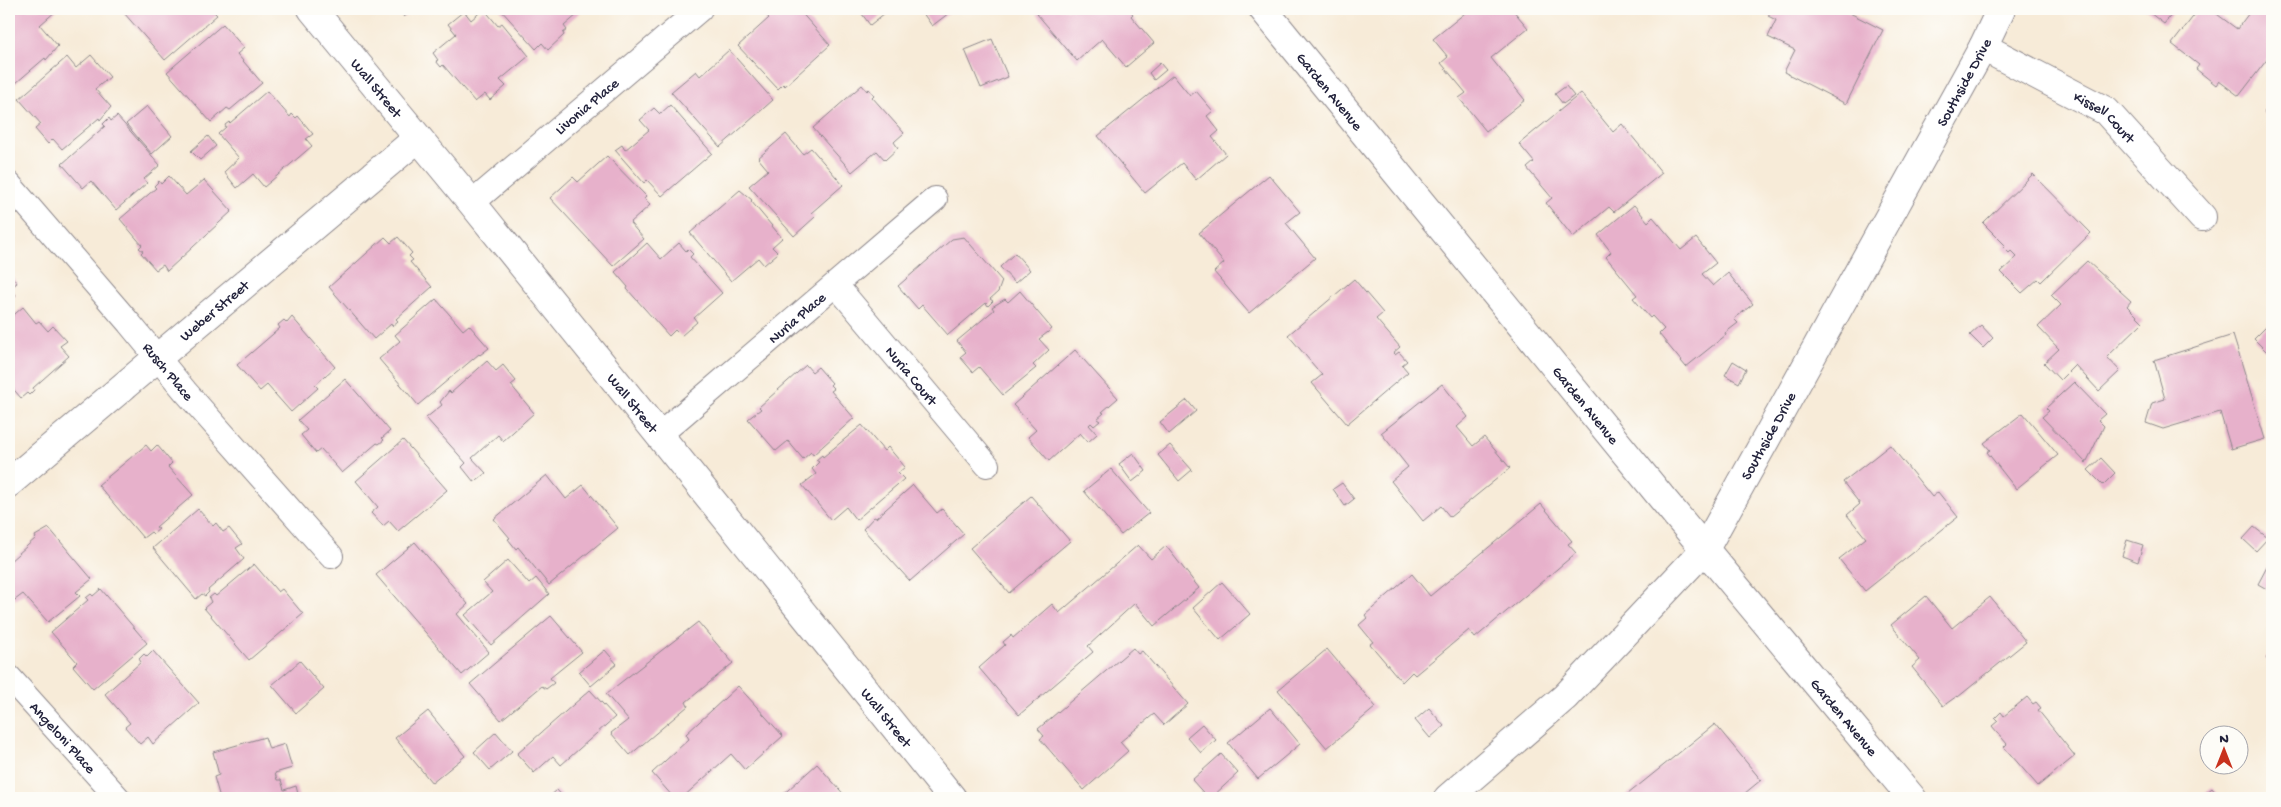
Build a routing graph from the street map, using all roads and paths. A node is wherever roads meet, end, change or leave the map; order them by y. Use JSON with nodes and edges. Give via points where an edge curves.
{"nodes":[{"id":1,"x":312,"y":9,"type":"edge"},
{"id":2,"x":700,"y":9,"type":"edge"},
{"id":3,"x":1263,"y":9,"type":"edge"},
{"id":4,"x":2001,"y":9,"type":"edge"},
{"id":5,"x":1983,"y":47,"type":"junction"},
{"id":6,"x":418,"y":138,"type":"junction"},
{"id":7,"x":9,"y":184,"type":"edge"},
{"id":8,"x":935,"y":199,"type":"dead end"},
{"id":9,"x":472,"y":204,"type":"junction"},
{"id":10,"x":2202,"y":217,"type":"dead end"},
{"id":11,"x":836,"y":285,"type":"junction"},
{"id":12,"x":157,"y":357,"type":"junction"},
{"id":13,"x":659,"y":435,"type":"junction"},
{"id":14,"x":987,"y":465,"type":"dead end"},
{"id":15,"x":9,"y":483,"type":"edge"},
{"id":16,"x":1705,"y":549,"type":"junction"},
{"id":17,"x":331,"y":556,"type":"dead end"},
{"id":18,"x":9,"y":678,"type":"edge"},
{"id":19,"x":118,"y":798,"type":"edge"},
{"id":20,"x":952,"y":798,"type":"edge"},
{"id":21,"x":1448,"y":798,"type":"edge"},
{"id":22,"x":1912,"y":798,"type":"edge"}],
"edges":[{"from":1,"to":6,"type":"street","name":"Wall Street"},
{"from":2,"to":9,"type":"lane","name":"Livonia Place"},
{"from":3,"to":16,"type":"street","name":"Garden Avenue"},
{"from":4,"to":5,"type":"street","name":"Southside Drive"},
{"from":5,"to":10,"type":"street","name":"Kissell Court","via":[[2106,111]]},
{"from":5,"to":16,"type":"street","name":"Southside Drive"},
{"from":6,"to":9,"type":"street","name":"Wall Street"},
{"from":6,"to":12,"type":"street","name":"Weber Street"},
{"from":7,"to":12,"type":"lane","name":"Rusch Place"},
{"from":8,"to":11,"type":"lane","name":"Nuria Place"},
{"from":9,"to":13,"type":"street","name":"Wall Street"},
{"from":11,"to":13,"type":"lane","name":"Nuria Place"},
{"from":11,"to":14,"type":"lane","name":"Nuria Court"},
{"from":12,"to":15,"type":"street","name":"Weber Street"},
{"from":12,"to":17,"type":"lane","name":"Rusch Place"},
{"from":13,"to":20,"type":"street","name":"Wall Street"},
{"from":16,"to":21,"type":"street","name":"Southside Drive","via":[[1565,697]]},
{"from":16,"to":22,"type":"street","name":"Garden Avenue"},
{"from":18,"to":19,"type":"lane","name":"Angeloni Place"}]}
